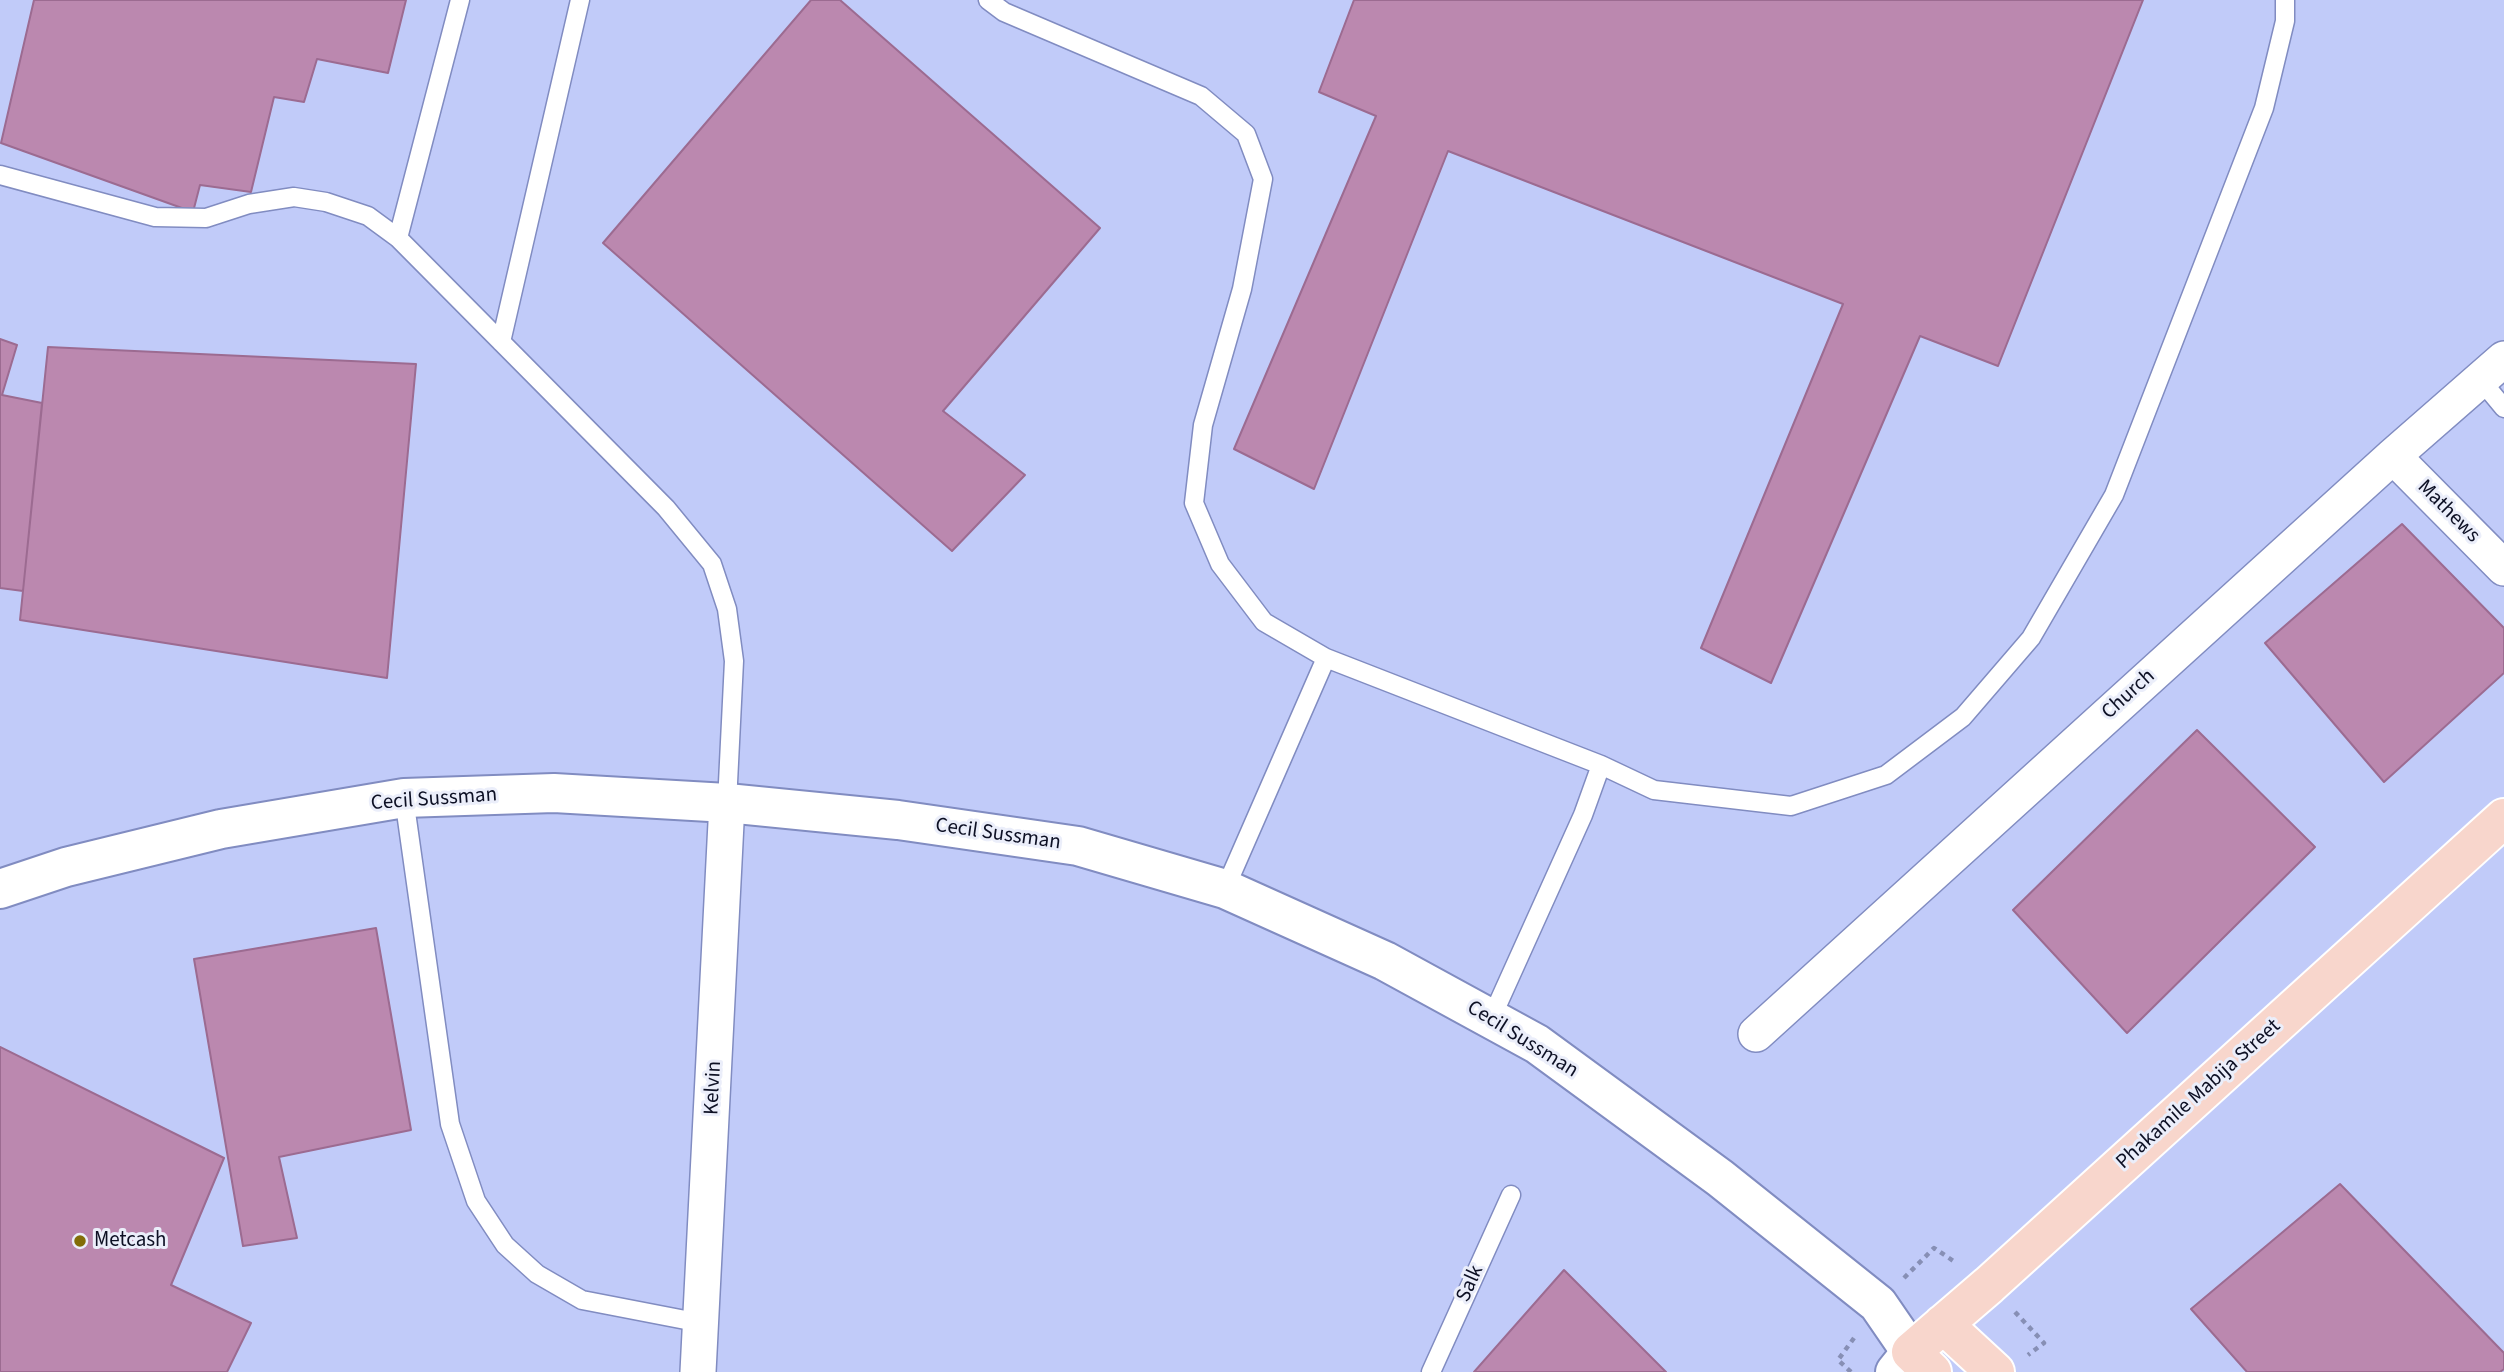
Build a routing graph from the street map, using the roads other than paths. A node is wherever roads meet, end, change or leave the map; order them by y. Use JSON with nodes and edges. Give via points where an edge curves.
{"nodes":[{"id":1,"x":460,"y":0,"type":"edge"},
{"id":2,"x":580,"y":0,"type":"edge"},
{"id":3,"x":988,"y":0,"type":"edge"},
{"id":4,"x":2285,"y":0,"type":"edge"},
{"id":5,"x":0,"y":175,"type":"edge"},
{"id":6,"x":398,"y":238,"type":"junction"},
{"id":7,"x":501,"y":342,"type":"junction"},
{"id":8,"x":2492,"y":369,"type":"edge"},
{"id":9,"x":2504,"y":408,"type":"edge"},
{"id":10,"x":2393,"y":456,"type":"junction"},
{"id":11,"x":2504,"y":567,"type":"edge"},
{"id":12,"x":1326,"y":658,"type":"junction"},
{"id":13,"x":1601,"y":765,"type":"junction"},
{"id":14,"x":404,"y":798,"type":"junction"},
{"id":15,"x":727,"y":803,"type":"junction"},
{"id":16,"x":2504,"y":818,"type":"edge"},
{"id":17,"x":0,"y":889,"type":"edge"},
{"id":18,"x":1225,"y":889,"type":"junction"},
{"id":19,"x":1491,"y":1019,"type":"junction"},
{"id":20,"x":1756,"y":1034,"type":"dead end"},
{"id":21,"x":1511,"y":1195,"type":"dead end"},
{"id":22,"x":1878,"y":1304,"type":"junction"},
{"id":23,"x":701,"y":1323,"type":"junction"},
{"id":24,"x":1943,"y":1324,"type":"junction"},
{"id":25,"x":1913,"y":1365,"type":"edge"},
{"id":26,"x":698,"y":1372,"type":"edge"},
{"id":27,"x":1431,"y":1372,"type":"edge"},
{"id":28,"x":1995,"y":1372,"type":"edge"}],
"edges":[{"from":1,"to":6,"type":"lane"},
{"from":2,"to":7,"type":"lane"},
{"from":3,"to":12,"type":"lane","via":[[1004,12],[1201,96],[1246,134],[1264,179],[1241,289],[1203,425],[1194,503],[1220,564],[1264,622]]},
{"from":4,"to":13,"type":"lane","via":[[2285,21],[2264,108],[2114,495],[2031,638],[1963,717],[1886,775],[1791,806],[1654,790]]},
{"from":5,"to":6,"type":"lane","via":[[155,217],[206,218],[249,204],[294,197],[326,202],[368,216]]},
{"from":6,"to":7,"type":"lane"},
{"from":7,"to":15,"type":"lane","via":[[666,508],[712,564],[727,609],[734,662]]},
{"from":8,"to":9,"type":"lane"},
{"from":8,"to":10,"type":"street","name":"Church"},
{"from":10,"to":11,"type":"street","name":"Mathews"},
{"from":10,"to":20,"type":"street","name":"Church"},
{"from":12,"to":13,"type":"lane"},
{"from":12,"to":18,"type":"lane"},
{"from":13,"to":19,"type":"lane"},
{"from":14,"to":15,"type":"main road","name":"Cecil Sussman","via":[[554,793]]},
{"from":14,"to":17,"type":"main road","name":"Cecil Sussman","via":[[221,829],[66,867]]},
{"from":14,"to":23,"type":"lane","via":[[450,1124],[476,1201],[513,1253],[537,1275],[582,1300]]},
{"from":15,"to":18,"type":"main road","name":"Cecil Sussman","via":[[898,820],[1077,846]]},
{"from":15,"to":23,"type":"street","name":"Kelvin"},
{"from":16,"to":24,"type":"highway","name":"Phakamile Mabija Street"},
{"from":18,"to":19,"type":"main road","name":"Cecil Sussman","via":[[1385,961]]},
{"from":19,"to":22,"type":"main road","name":"Cecil Sussman","via":[[1537,1044],[1709,1170]]},
{"from":21,"to":27,"type":"lane","name":"Salk"},
{"from":22,"to":24,"type":"main road","name":"Cecil Sussman"},
{"from":22,"to":25,"type":"main road","name":"Cecil Sussman"},
{"from":23,"to":26,"type":"street","name":"Kelvin"},
{"from":24,"to":25,"type":"highway","name":"Phakamile Mabija Street"},
{"from":24,"to":28,"type":"highway"}]}
